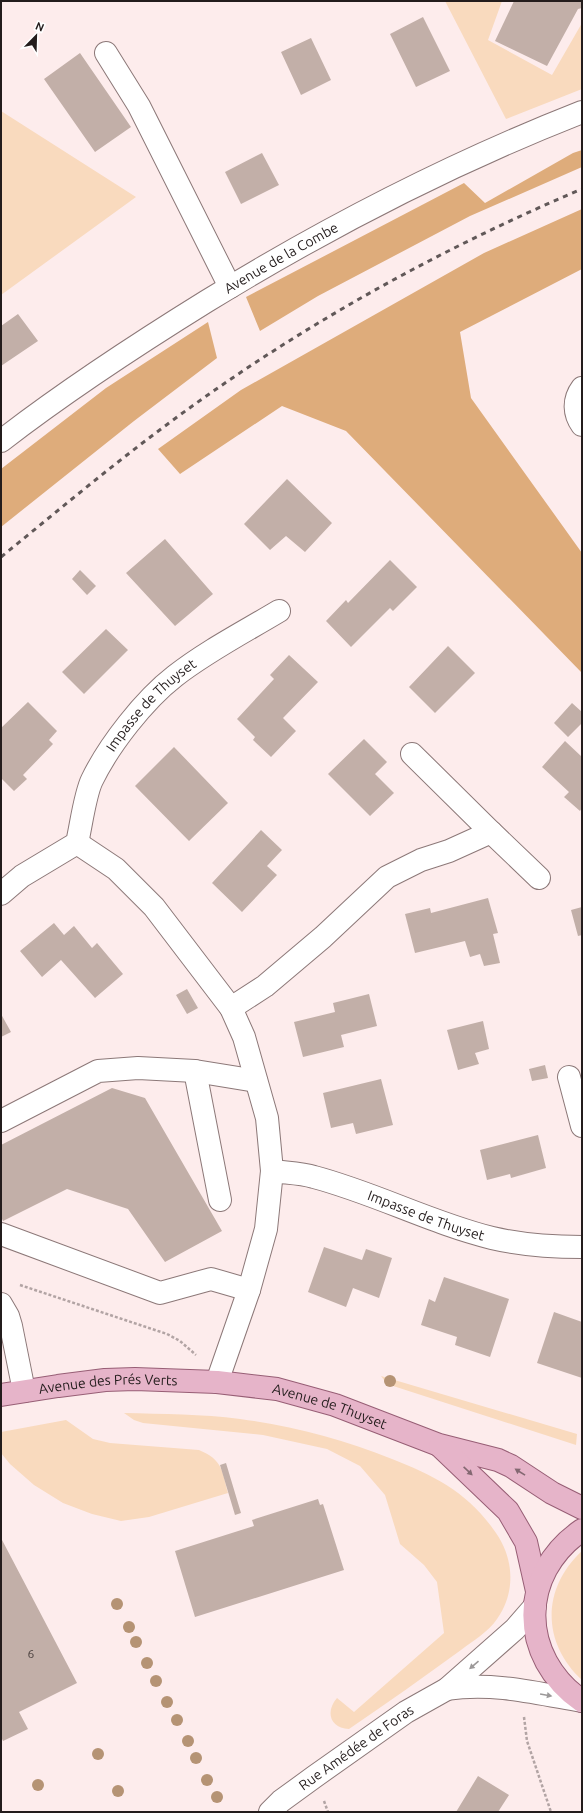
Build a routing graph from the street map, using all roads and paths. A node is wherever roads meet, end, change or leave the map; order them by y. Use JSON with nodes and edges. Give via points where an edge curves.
{"nodes":[{"id":1,"x":106,"y":53,"type":"dead end"},
{"id":2,"x":582,"y":112,"type":"edge"},
{"id":3,"x":230,"y":287,"type":"junction"},
{"id":4,"x":582,"y":388,"type":"edge"},
{"id":5,"x":582,"y":425,"type":"edge"},
{"id":6,"x":1,"y":441,"type":"edge"},
{"id":7,"x":279,"y":611,"type":"dead end"},
{"id":8,"x":412,"y":754,"type":"dead end"},
{"id":9,"x":491,"y":832,"type":"junction"},
{"id":10,"x":77,"y":843,"type":"junction"},
{"id":11,"x":539,"y":878,"type":"dead end"},
{"id":12,"x":1,"y":894,"type":"edge"},
{"id":13,"x":231,"y":1008,"type":"junction"},
{"id":14,"x":194,"y":1071,"type":"junction"},
{"id":15,"x":569,"y":1077,"type":"dead end"},
{"id":16,"x":256,"y":1081,"type":"junction"},
{"id":17,"x":1,"y":1121,"type":"edge"},
{"id":18,"x":582,"y":1126,"type":"edge"},
{"id":19,"x":272,"y":1171,"type":"junction"},
{"id":20,"x":220,"y":1200,"type":"dead end"},
{"id":21,"x":1,"y":1234,"type":"edge"},
{"id":22,"x":582,"y":1247,"type":"edge"},
{"id":23,"x":17,"y":1284,"type":"dead end"},
{"id":24,"x":249,"y":1290,"type":"junction"},
{"id":25,"x":1,"y":1304,"type":"edge"},
{"id":26,"x":217,"y":1382,"type":"junction"},
{"id":27,"x":24,"y":1391,"type":"junction"},
{"id":28,"x":1,"y":1395,"type":"edge"},
{"id":29,"x":439,"y":1445,"type":"junction"},
{"id":30,"x":582,"y":1508,"type":"edge"},
{"id":31,"x":582,"y":1530,"type":"edge"},
{"id":32,"x":536,"y":1598,"type":"junction"},
{"id":33,"x":446,"y":1689,"type":"junction"},
{"id":34,"x":582,"y":1701,"type":"edge"},
{"id":35,"x":524,"y":1715,"type":"dead end"},
{"id":36,"x":270,"y":1812,"type":"edge"},
{"id":37,"x":551,"y":1812,"type":"edge"}],
"edges":[{"from":1,"to":3,"type":"street","via":[[139,106]]},
{"from":2,"to":3,"type":"street","name":"Avenue de la Combe","via":[[454,167],[291,251]]},
{"from":3,"to":6,"type":"street","name":"Avenue de la Combe","via":[[113,361]]},
{"from":4,"to":5,"type":"street","via":[[575,408]]},
{"from":7,"to":10,"type":"street","name":"Impasse de Thuyset","via":[[210,651],[174,677],[141,710],[115,741],[91,782]]},
{"from":8,"to":9,"type":"street"},
{"from":9,"to":11,"type":"street"},
{"from":9,"to":13,"type":"street","via":[[449,851],[421,860],[387,877],[323,937],[265,986]]},
{"from":10,"to":12,"type":"street","via":[[22,876]]},
{"from":10,"to":13,"type":"street","via":[[116,870],[154,907]]},
{"from":13,"to":16,"type":"street","via":[[244,1037]]},
{"from":14,"to":16,"type":"street"},
{"from":14,"to":17,"type":"street","via":[[138,1068],[98,1071]]},
{"from":14,"to":20,"type":"street"},
{"from":15,"to":18,"type":"street"},
{"from":16,"to":19,"type":"street","via":[[267,1118]]},
{"from":19,"to":22,"type":"street","name":"Impasse de Thuyset","via":[[313,1176],[492,1238],[540,1246]]},
{"from":19,"to":24,"type":"street","via":[[266,1229]]},
{"from":21,"to":24,"type":"street","via":[[160,1293],[211,1279]]},
{"from":23,"to":26,"type":"path","via":[[167,1334],[192,1350]]},
{"from":24,"to":26,"type":"street"},
{"from":25,"to":27,"type":"street","via":[[11,1326]]},
{"from":26,"to":27,"type":"main road","name":"Avenue des Prés Verts","via":[[116,1380]]},
{"from":26,"to":29,"type":"main road","name":"Avenue de Thuyset","via":[[277,1389],[306,1396]]},
{"from":27,"to":28,"type":"main road","name":"Avenue des Prés Verts"},
{"from":30,"to":29,"type":"main road","name":"Avenue de Thuyset","one_way":true,"via":[[498,1460]]},
{"from":29,"to":32,"type":"main road","name":"Avenue de Thuyset","one_way":true,"via":[[508,1511],[526,1542]]},
{"from":31,"to":32,"type":"main road","via":[[563,1546],[547,1566]]},
{"from":32,"to":33,"type":"street","name":"Rue Amédée de Foras","one_way":true,"via":[[515,1629]]},
{"from":32,"to":34,"type":"main road","via":[[534,1618],[538,1643],[547,1666],[562,1686]]},
{"from":33,"to":34,"type":"street","name":"Rue Amédée de Foras","one_way":true,"via":[[502,1687]]},
{"from":33,"to":36,"type":"street","name":"Rue Amédée de Foras","via":[[406,1712],[314,1776]]},
{"from":35,"to":37,"type":"path","via":[[527,1741]]}]}
